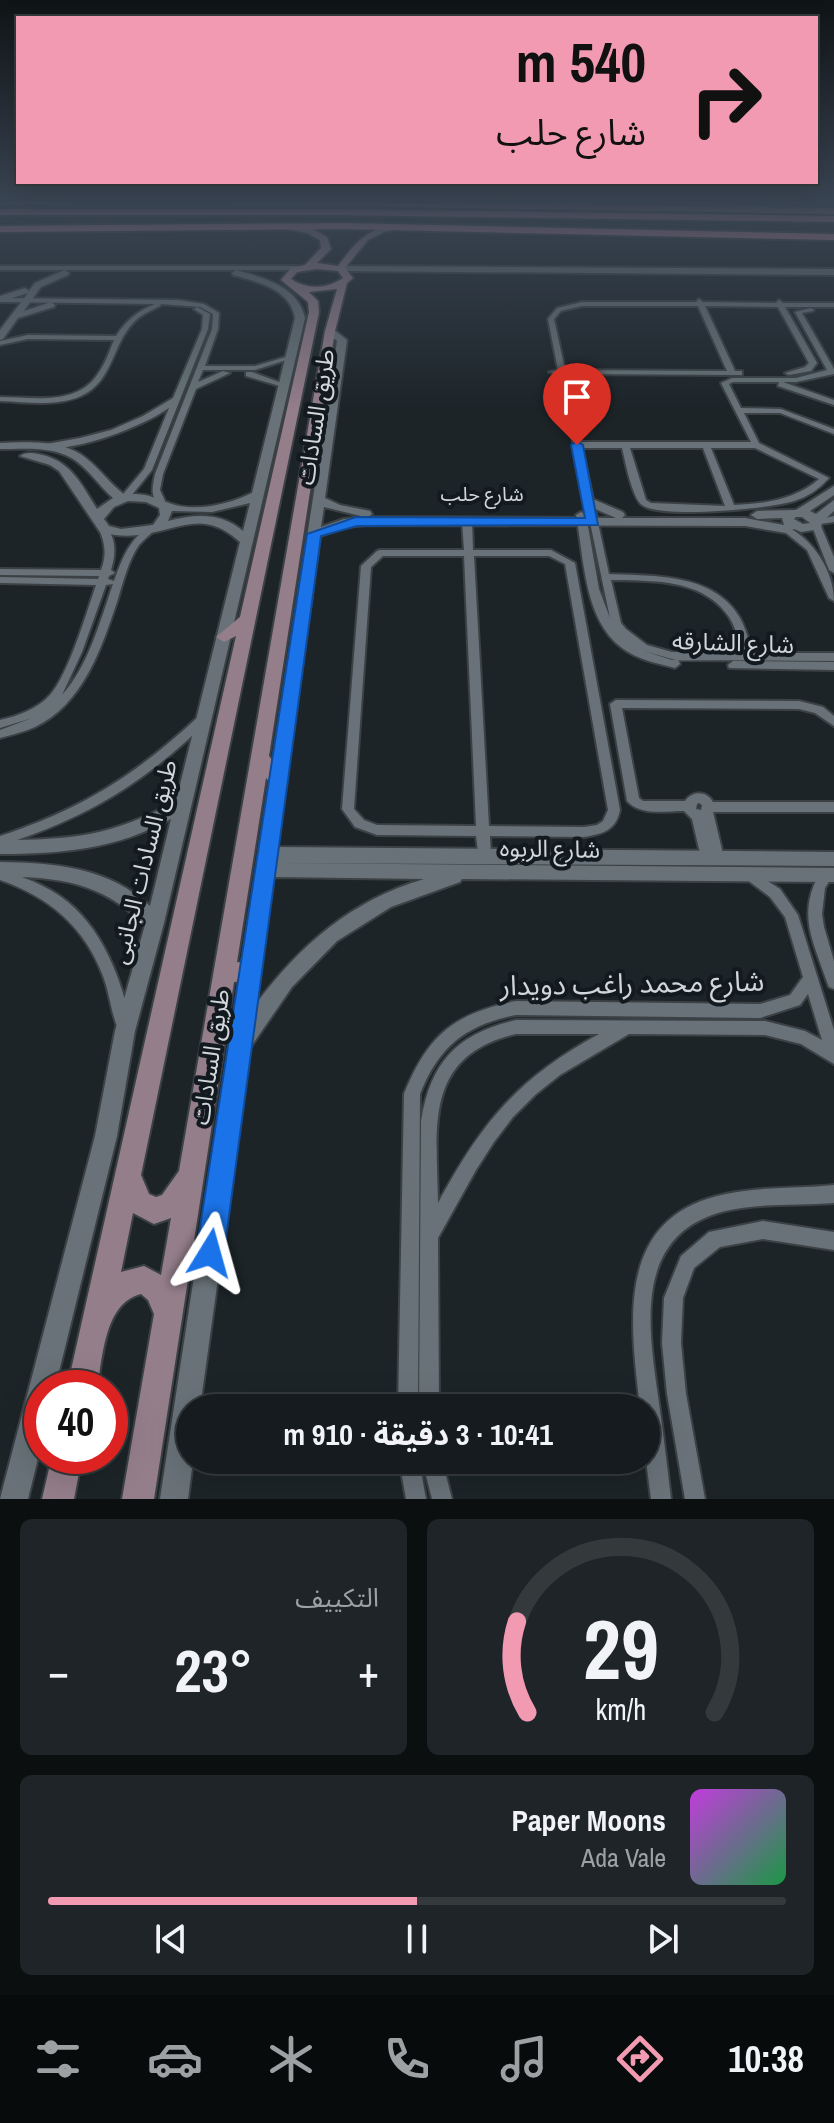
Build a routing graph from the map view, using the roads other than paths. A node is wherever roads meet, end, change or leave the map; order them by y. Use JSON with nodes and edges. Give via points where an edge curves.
{"nodes":[{"id":1,"x":6,"y":271,"type":"edge"},
{"id":2,"x":38,"y":271,"type":"edge"},
{"id":3,"x":135,"y":271,"type":"edge"},
{"id":4,"x":203,"y":271,"type":"edge"},
{"id":5,"x":210,"y":271,"type":"edge"},
{"id":6,"x":303,"y":271,"type":"edge"},
{"id":7,"x":345,"y":271,"type":"edge"},
{"id":8,"x":77,"y":272,"type":"junction"},
{"id":9,"x":236,"y":273,"type":"junction"},
{"id":10,"x":258,"y":273,"type":"junction"},
{"id":11,"x":834,"y":274,"type":"edge"},
{"id":12,"x":298,"y":276,"type":"junction"},
{"id":13,"x":342,"y":276,"type":"junction"},
{"id":14,"x":24,"y":299,"type":"junction"},
{"id":15,"x":54,"y":303,"type":"junction"},
{"id":16,"x":700,"y":303,"type":"junction"},
{"id":17,"x":779,"y":304,"type":"junction"},
{"id":18,"x":118,"y":305,"type":"junction"},
{"id":19,"x":158,"y":305,"type":"junction"},
{"id":20,"x":834,"y":308,"type":"edge"},
{"id":21,"x":4,"y":312,"type":"edge"},
{"id":22,"x":130,"y":318,"type":"junction"},
{"id":23,"x":205,"y":329,"type":"junction"},
{"id":24,"x":215,"y":329,"type":"junction"},
{"id":25,"x":312,"y":331,"type":"junction"},
{"id":26,"x":0,"y":337,"type":"edge"},
{"id":27,"x":28,"y":337,"type":"junction"},
{"id":28,"x":120,"y":338,"type":"junction"},
{"id":29,"x":0,"y":343,"type":"edge"},
{"id":30,"x":205,"y":355,"type":"junction"},
{"id":31,"x":289,"y":358,"type":"junction"},
{"id":32,"x":199,"y":370,"type":"junction"},
{"id":33,"x":227,"y":371,"type":"junction"},
{"id":34,"x":558,"y":372,"type":"junction"},
{"id":35,"x":833,"y":372,"type":"edge"},
{"id":36,"x":732,"y":373,"type":"junction"},
{"id":37,"x":771,"y":380,"type":"junction"},
{"id":38,"x":283,"y":385,"type":"junction"},
{"id":39,"x":192,"y":388,"type":"junction"},
{"id":40,"x":0,"y":399,"type":"edge"},
{"id":41,"x":177,"y":399,"type":"junction"},
{"id":42,"x":834,"y":403,"type":"edge"},
{"id":43,"x":737,"y":410,"type":"junction"},
{"id":44,"x":834,"y":417,"type":"edge"},
{"id":45,"x":821,"y":427,"type":"junction"},
{"id":46,"x":834,"y":432,"type":"edge"},
{"id":47,"x":577,"y":445,"type":"junction"},
{"id":48,"x":625,"y":445,"type":"junction"},
{"id":49,"x":706,"y":445,"type":"junction"},
{"id":50,"x":756,"y":445,"type":"junction"},
{"id":51,"x":0,"y":446,"type":"edge"},
{"id":52,"x":44,"y":447,"type":"junction"},
{"id":53,"x":275,"y":455,"type":"junction"},
{"id":54,"x":0,"y":456,"type":"edge"},
{"id":55,"x":834,"y":490,"type":"edge"},
{"id":56,"x":257,"y":495,"type":"junction"},
{"id":57,"x":124,"y":499,"type":"junction"},
{"id":58,"x":319,"y":500,"type":"junction"},
{"id":59,"x":588,"y":501,"type":"junction"},
{"id":60,"x":163,"y":504,"type":"junction"},
{"id":61,"x":834,"y":504,"type":"edge"},
{"id":62,"x":730,"y":506,"type":"junction"},
{"id":63,"x":618,"y":518,"type":"junction"},
{"id":64,"x":834,"y":519,"type":"edge"},
{"id":65,"x":792,"y":520,"type":"junction"},
{"id":66,"x":467,"y":521,"type":"junction"},
{"id":67,"x":817,"y":523,"type":"junction"},
{"id":68,"x":101,"y":524,"type":"junction"},
{"id":69,"x":588,"y":524,"type":"junction"},
{"id":70,"x":156,"y":526,"type":"junction"},
{"id":71,"x":314,"y":534,"type":"junction"},
{"id":72,"x":247,"y":541,"type":"junction"},
{"id":73,"x":469,"y":552,"type":"junction"},
{"id":74,"x":834,"y":570,"type":"edge"},
{"id":75,"x":0,"y":572,"type":"edge"},
{"id":76,"x":103,"y":577,"type":"junction"},
{"id":77,"x":119,"y":577,"type":"junction"},
{"id":78,"x":605,"y":577,"type":"junction"},
{"id":79,"x":237,"y":581,"type":"junction"},
{"id":80,"x":4,"y":582,"type":"edge"},
{"id":81,"x":305,"y":595,"type":"junction"},
{"id":82,"x":253,"y":596,"type":"junction"},
{"id":83,"x":834,"y":598,"type":"edge"},
{"id":84,"x":285,"y":609,"type":"junction"},
{"id":85,"x":248,"y":619,"type":"junction"},
{"id":86,"x":301,"y":624,"type":"junction"},
{"id":87,"x":224,"y":637,"type":"junction"},
{"id":88,"x":749,"y":657,"type":"junction"},
{"id":89,"x":834,"y":659,"type":"edge"},
{"id":90,"x":203,"y":719,"type":"junction"},
{"id":91,"x":834,"y":722,"type":"edge"},
{"id":92,"x":0,"y":724,"type":"edge"},
{"id":93,"x":0,"y":734,"type":"edge"},
{"id":94,"x":261,"y":758,"type":"junction"},
{"id":95,"x":278,"y":780,"type":"junction"},
{"id":96,"x":184,"y":804,"type":"junction"},
{"id":97,"x":834,"y":807,"type":"edge"},
{"id":98,"x":700,"y":810,"type":"junction"},
{"id":99,"x":482,"y":830,"type":"junction"},
{"id":100,"x":0,"y":844,"type":"edge"},
{"id":101,"x":712,"y":858,"type":"junction"},
{"id":102,"x":266,"y":862,"type":"junction"},
{"id":103,"x":479,"y":864,"type":"junction"},
{"id":104,"x":831,"y":869,"type":"edge"},
{"id":105,"x":0,"y":872,"type":"edge"},
{"id":106,"x":751,"y":875,"type":"junction"},
{"id":107,"x":791,"y":915,"type":"junction"},
{"id":108,"x":814,"y":915,"type":"junction"},
{"id":109,"x":155,"y":923,"type":"junction"},
{"id":110,"x":224,"y":972,"type":"junction"},
{"id":111,"x":250,"y":972,"type":"junction"},
{"id":112,"x":811,"y":978,"type":"junction"},
{"id":113,"x":834,"y":980,"type":"edge"},
{"id":114,"x":782,"y":1007,"type":"junction"},
{"id":115,"x":629,"y":1027,"type":"junction"},
{"id":116,"x":125,"y":1031,"type":"junction"},
{"id":117,"x":790,"y":1032,"type":"junction"},
{"id":118,"x":240,"y":1046,"type":"junction"},
{"id":119,"x":834,"y":1056,"type":"edge"},
{"id":120,"x":192,"y":1174,"type":"junction"},
{"id":121,"x":128,"y":1177,"type":"junction"},
{"id":122,"x":834,"y":1194,"type":"edge"},
{"id":123,"x":429,"y":1238,"type":"junction"},
{"id":124,"x":834,"y":1241,"type":"edge"},
{"id":125,"x":99,"y":1312,"type":"junction"},
{"id":126,"x":169,"y":1316,"type":"junction"},
{"id":127,"x":47,"y":1370,"type":"edge"},
{"id":128,"x":86,"y":1370,"type":"edge"},
{"id":129,"x":408,"y":1394,"type":"edge"},
{"id":130,"x":429,"y":1394,"type":"edge"},
{"id":131,"x":24,"y":1456,"type":"edge"},
{"id":132,"x":24,"y":1460,"type":"edge"},
{"id":133,"x":63,"y":1474,"type":"edge"},
{"id":134,"x":412,"y":1474,"type":"edge"},
{"id":135,"x":436,"y":1474,"type":"edge"},
{"id":136,"x":1,"y":1499,"type":"edge"},
{"id":137,"x":14,"y":1499,"type":"edge"},
{"id":138,"x":58,"y":1499,"type":"edge"},
{"id":139,"x":138,"y":1499,"type":"edge"},
{"id":140,"x":174,"y":1499,"type":"edge"},
{"id":141,"x":416,"y":1499,"type":"edge"},
{"id":142,"x":442,"y":1499,"type":"edge"},
{"id":143,"x":661,"y":1499,"type":"edge"},
{"id":144,"x":695,"y":1499,"type":"edge"}],
"edges":[{"from":1,"to":14,"type":"street","via":[[29,278]]},
{"from":2,"to":8,"type":"street"},
{"from":3,"to":8,"type":"street"},
{"from":4,"to":9,"type":"street"},
{"from":5,"to":10,"type":"street"},
{"from":6,"to":12,"type":"main road"},
{"from":7,"to":13,"type":"main road","name":"طريق السادات"},
{"from":8,"to":14,"type":"street","via":[[46,280]]},
{"from":9,"to":10,"type":"street"},
{"from":9,"to":25,"type":"street","name":"طريق السادات الجانبى","via":[[292,300]]},
{"from":10,"to":12,"type":"street"},
{"from":10,"to":12,"type":"street"},
{"from":11,"to":13,"type":"street"},
{"from":12,"to":13,"type":"main road"},
{"from":12,"to":13,"type":"main road","via":[[323,289]]},
{"from":12,"to":25,"type":"main road","name":"طريق السادات","via":[[313,301]]},
{"from":13,"to":25,"type":"main road","name":"طريق السادات"},
{"from":14,"to":15,"type":"street"},
{"from":14,"to":15,"type":"street"},
{"from":14,"to":21,"type":"street"},
{"from":14,"to":21,"type":"street"},
{"from":14,"to":21,"type":"street"},
{"from":15,"to":18,"type":"street"},
{"from":15,"to":21,"type":"street"},
{"from":15,"to":24,"type":"street","via":[[195,304],[216,313]]},
{"from":16,"to":17,"type":"street"},
{"from":16,"to":34,"type":"street","via":[[582,304],[559,309],[551,319]]},
{"from":16,"to":36,"type":"street"},
{"from":17,"to":20,"type":"street"},
{"from":17,"to":36,"type":"street","via":[[811,366],[796,373]]},
{"from":18,"to":19,"type":"street"},
{"from":18,"to":22,"type":"street"},
{"from":19,"to":22,"type":"street"},
{"from":19,"to":23,"type":"street","via":[[203,311],[208,318]]},
{"from":20,"to":35,"type":"street","via":[[798,312]]},
{"from":21,"to":26,"type":"street"},
{"from":21,"to":27,"type":"street","via":[[16,334]]},
{"from":22,"to":28,"type":"street"},
{"from":23,"to":24,"type":"street"},
{"from":23,"to":41,"type":"street"},
{"from":24,"to":30,"type":"street"},
{"from":25,"to":31,"type":"street","name":"طريق السادات الجانبى"},
{"from":25,"to":53,"type":"main road","name":"طريق السادات"},
{"from":25,"to":58,"type":"street","name":"طريق السادات الجانبى","via":[[341,335],[342,340]]},
{"from":25,"to":84,"type":"main road","name":"طريق السادات"},
{"from":27,"to":28,"type":"street"},
{"from":27,"to":29,"type":"street"},
{"from":28,"to":40,"type":"street","via":[[96,383],[86,391],[64,399]]},
{"from":30,"to":32,"type":"street"},
{"from":30,"to":33,"type":"street"},
{"from":31,"to":33,"type":"street"},
{"from":31,"to":38,"type":"street","name":"طريق السادات الجانبى"},
{"from":32,"to":33,"type":"street"},
{"from":32,"to":39,"type":"street"},
{"from":33,"to":38,"type":"street","via":[[260,375]]},
{"from":33,"to":39,"type":"street"},
{"from":34,"to":36,"type":"street"},
{"from":34,"to":47,"type":"street"},
{"from":35,"to":37,"type":"street"},
{"from":37,"to":42,"type":"street"},
{"from":37,"to":43,"type":"street","via":[[726,382]]},
{"from":38,"to":53,"type":"street","name":"طريق السادات الجانبى"},
{"from":39,"to":60,"type":"street","via":[[159,474],[156,490]]},
{"from":41,"to":52,"type":"street","via":[[121,430]]},
{"from":41,"to":57,"type":"street","via":[[148,470]]},
{"from":43,"to":45,"type":"street","via":[[777,410]]},
{"from":43,"to":50,"type":"street"},
{"from":44,"to":45,"type":"street"},
{"from":45,"to":46,"type":"street"},
{"from":47,"to":48,"type":"street"},
{"from":47,"to":59,"type":"street"},
{"from":48,"to":49,"type":"street"},
{"from":48,"to":62,"type":"street","via":[[646,505]]},
{"from":49,"to":50,"type":"street"},
{"from":49,"to":62,"type":"street"},
{"from":50,"to":62,"type":"street","via":[[826,480],[784,504]]},
{"from":51,"to":52,"type":"street"},
{"from":52,"to":57,"type":"street","via":[[82,459]]},
{"from":53,"to":56,"type":"street","name":"طريق السادات الجانبى"},
{"from":53,"to":82,"type":"main road","name":"طريق السادات"},
{"from":54,"to":68,"type":"street","via":[[38,457],[65,467]]},
{"from":55,"to":65,"type":"street"},
{"from":56,"to":60,"type":"street","via":[[208,510]]},
{"from":56,"to":72,"type":"street","name":"طريق السادات الجانبى"},
{"from":57,"to":60,"type":"street","via":[[144,497]]},
{"from":57,"to":68,"type":"street","via":[[105,507]]},
{"from":58,"to":69,"type":"street","name":"شارع حلب","via":[[368,514]]},
{"from":58,"to":71,"type":"street","name":"طريق السادات الجانبى"},
{"from":59,"to":63,"type":"street"},
{"from":59,"to":69,"type":"street"},
{"from":60,"to":70,"type":"street","via":[[166,515]]},
{"from":61,"to":67,"type":"street"},
{"from":63,"to":65,"type":"street","name":"شارع حلب"},
{"from":63,"to":69,"type":"street"},
{"from":63,"to":69,"type":"street","name":"شارع حلب"},
{"from":64,"to":67,"type":"street"},
{"from":65,"to":67,"type":"street","name":"شارع حلب"},
{"from":65,"to":83,"type":"street"},
{"from":66,"to":69,"type":"street","name":"شارع حلب"},
{"from":66,"to":71,"type":"street","name":"شارع حلب","via":[[356,521]]},
{"from":66,"to":73,"type":"street"},
{"from":67,"to":74,"type":"street"},
{"from":68,"to":70,"type":"street","via":[[121,534]]},
{"from":68,"to":76,"type":"street","via":[[111,553]]},
{"from":69,"to":78,"type":"street","name":"شارع الشارقه"},
{"from":69,"to":89,"type":"street","name":"شارع الشارقه","via":[[605,626],[630,650],[672,664]]},
{"from":70,"to":72,"type":"street","via":[[216,522]]},
{"from":70,"to":77,"type":"street","via":[[131,548]]},
{"from":71,"to":81,"type":"street","name":"طريق السادات الجانبى"},
{"from":72,"to":79,"type":"street","name":"طريق السادات الجانبى"},
{"from":73,"to":99,"type":"street"},
{"from":73,"to":99,"type":"street","via":[[391,552],[368,561],[348,809],[358,824],[377,830]]},
{"from":73,"to":99,"type":"street","via":[[551,553],[570,563],[614,810],[607,826],[597,830]]},
{"from":75,"to":76,"type":"street"},
{"from":76,"to":77,"type":"street"},
{"from":76,"to":80,"type":"street"},
{"from":76,"to":92,"type":"street","via":[[57,693],[36,711]]},
{"from":77,"to":93,"type":"street","via":[[74,693],[39,721]]},
{"from":78,"to":88,"type":"street","via":[[678,581],[710,594],[733,614]]},
{"from":78,"to":88,"type":"street","name":"شارع الشارقه","via":[[616,623],[643,647],[672,656]]},
{"from":79,"to":82,"type":"main road"},
{"from":79,"to":87,"type":"street","name":"طريق السادات الجانبى"},
{"from":81,"to":84,"type":"main road"},
{"from":81,"to":86,"type":"street","name":"طريق السادات الجانبى"},
{"from":82,"to":85,"type":"main road","name":"طريق السادات"},
{"from":84,"to":86,"type":"main road"},
{"from":84,"to":94,"type":"main road","name":"طريق السادات"},
{"from":85,"to":87,"type":"main road"},
{"from":85,"to":121,"type":"main road","name":"طريق السادات"},
{"from":86,"to":95,"type":"street","name":"طريق السادات الجانبى"},
{"from":87,"to":90,"type":"street","name":"طريق السادات الجانبى"},
{"from":88,"to":89,"type":"street","name":"شارع الشارقه"},
{"from":90,"to":96,"type":"street","name":"طريق السادات الجانبى"},
{"from":90,"to":100,"type":"street","via":[[120,791]]},
{"from":91,"to":98,"type":"street","via":[[819,710],[799,705],[616,704],[633,801]]},
{"from":94,"to":95,"type":"main road"},
{"from":94,"to":110,"type":"main road","name":"طريق السادات"},
{"from":95,"to":102,"type":"street","name":"طريق السادات الجانبى"},
{"from":96,"to":100,"type":"street","via":[[138,830],[99,843]]},
{"from":96,"to":109,"type":"street","name":"طريق السادات الجانبى"},
{"from":97,"to":98,"type":"street"},
{"from":98,"to":101,"type":"street"},
{"from":99,"to":103,"type":"street"},
{"from":101,"to":103,"type":"street","name":"شارع الربوه"},
{"from":101,"to":104,"type":"street","name":"شارع الربوه"},
{"from":102,"to":103,"type":"street","name":"شارع الربوه"},
{"from":102,"to":111,"type":"street","name":"طريق السادات الجانبى"},
{"from":103,"to":106,"type":"street","name":"شارع الربوه"},
{"from":103,"to":118,"type":"street","via":[[378,902],[329,934],[287,976]]},
{"from":104,"to":106,"type":"street","name":"شارع الربوه"},
{"from":104,"to":108,"type":"street","via":[[815,893]]},
{"from":105,"to":109,"type":"street","via":[[66,871],[91,877],[115,888]]},
{"from":105,"to":116,"type":"street","via":[[40,890],[90,932],[114,983]]},
{"from":106,"to":107,"type":"street","via":[[775,893]]},
{"from":107,"to":108,"type":"street"},
{"from":107,"to":112,"type":"street"},
{"from":108,"to":113,"type":"street"},
{"from":109,"to":116,"type":"street","name":"طريق السادات الجانبى"},
{"from":110,"to":111,"type":"main road"},
{"from":110,"to":120,"type":"main road","name":"طريق السادات"},
{"from":111,"to":118,"type":"street","name":"طريق السادات الجانبى"},
{"from":112,"to":114,"type":"street","name":"شارع محمد راغب دويدار","via":[[805,990]]},
{"from":112,"to":119,"type":"street"},
{"from":114,"to":117,"type":"street"},
{"from":114,"to":129,"type":"street","name":"شارع محمد راغب دويدار","via":[[516,1008],[470,1020],[433,1050],[412,1094]]},
{"from":115,"to":117,"type":"street","name":"شارع محمد راغب دويدار"},
{"from":115,"to":123,"type":"street","via":[[569,1057],[517,1098],[473,1155]]},
{"from":115,"to":123,"type":"street","name":"شارع محمد راغب دويدار","via":[[516,1027],[496,1030],[461,1048],[437,1080],[431,1100]]},
{"from":116,"to":127,"type":"street","name":"طريق السادات الجانبى","via":[[106,1136]]},
{"from":117,"to":119,"type":"street","name":"شارع محمد راغب دويدار"},
{"from":118,"to":140,"type":"street","name":"طريق السادات الجانبى"},
{"from":120,"to":121,"type":"main road","via":[[171,1205],[154,1211],[140,1203]]},
{"from":120,"to":126,"type":"main road","name":"طريق السادات"},
{"from":121,"to":125,"type":"main road","name":"طريق السادات"},
{"from":122,"to":143,"type":"street","via":[[708,1207],[668,1232],[654,1252],[639,1303],[639,1333]]},
{"from":123,"to":130,"type":"street","name":"شارع محمد راغب دويدار"},
{"from":124,"to":144,"type":"street","via":[[795,1232],[751,1231],[704,1245],[684,1263],[669,1309],[670,1339]]},
{"from":125,"to":126,"type":"main road","via":[[126,1284],[144,1280],[158,1290]]},
{"from":125,"to":128,"type":"main road","name":"طريق السادات"},
{"from":126,"to":139,"type":"main road","name":"طريق السادات"},
{"from":131,"to":136,"type":"street"},
{"from":132,"to":137,"type":"street","name":"طريق السادات الجانبى"},
{"from":133,"to":138,"type":"main road"},
{"from":134,"to":141,"type":"street"},
{"from":135,"to":142,"type":"street"}]}
